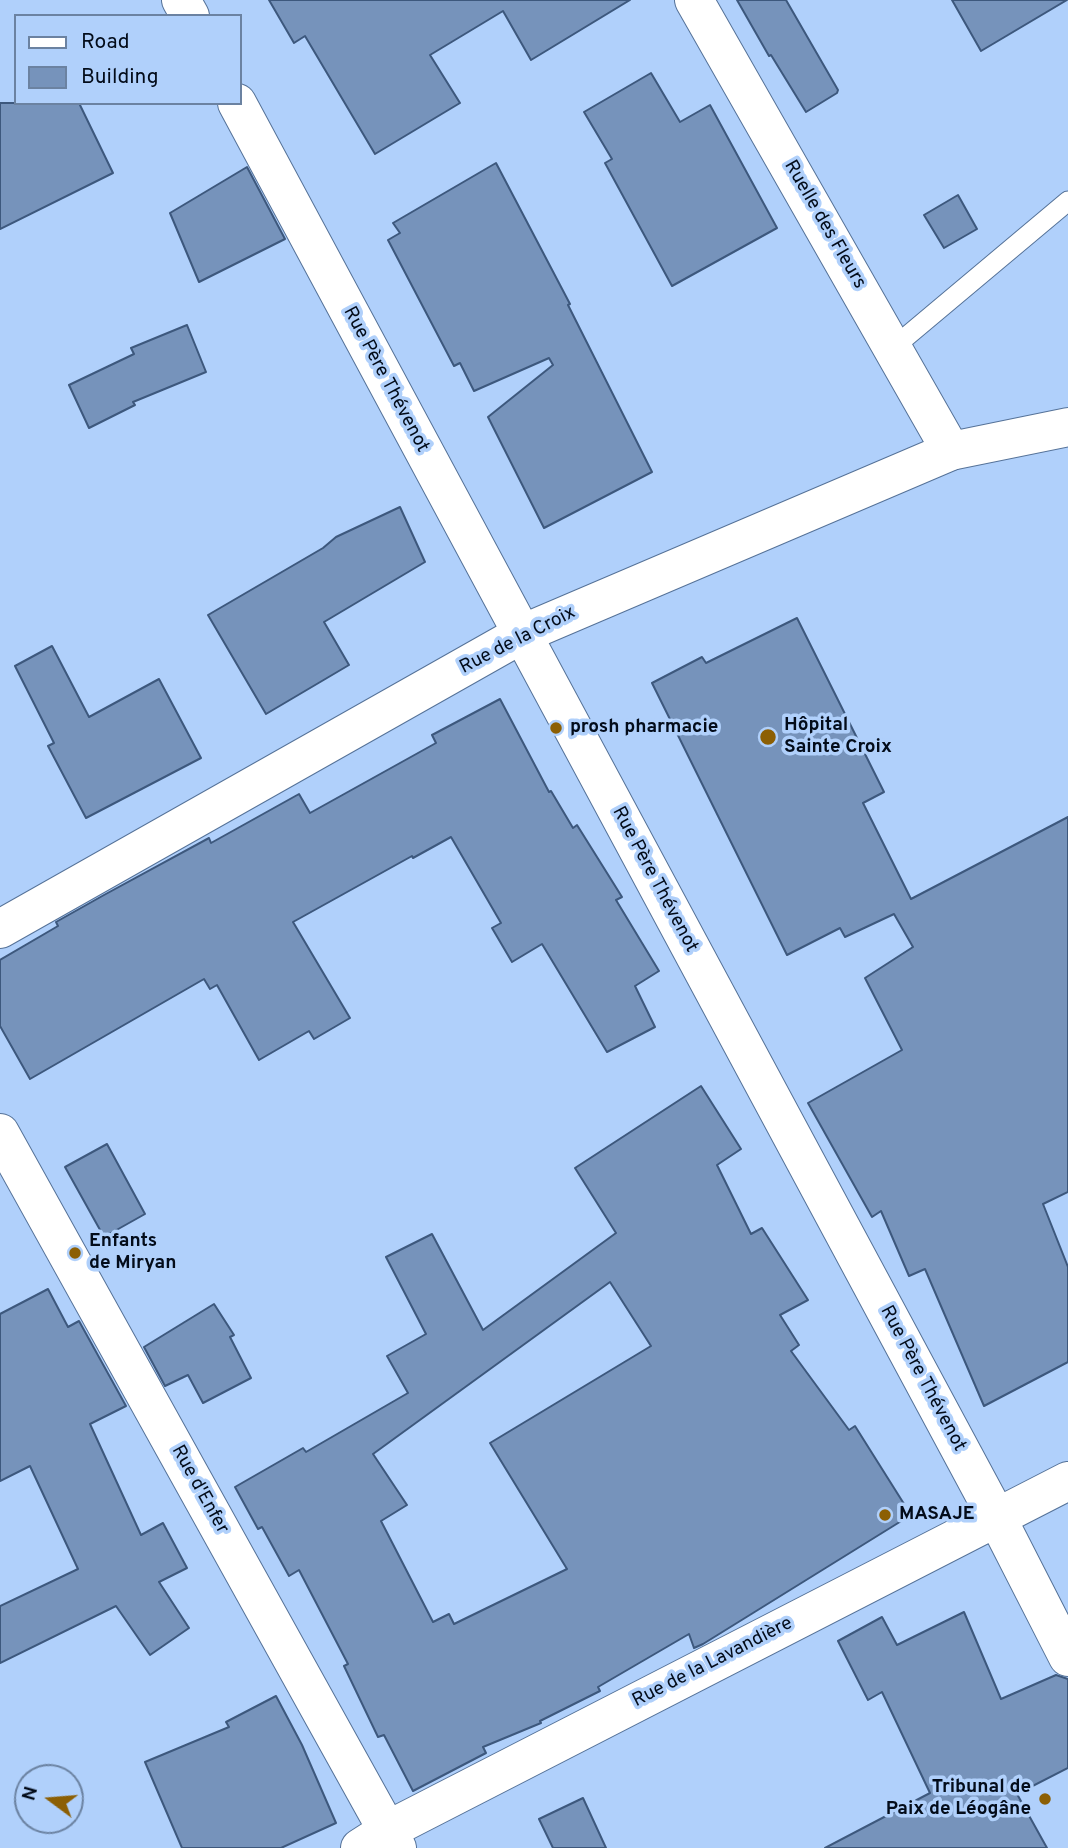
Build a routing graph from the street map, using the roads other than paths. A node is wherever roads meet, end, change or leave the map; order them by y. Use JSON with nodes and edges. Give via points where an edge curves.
{"nodes":[{"id":1,"x":694,"y":0,"type":"edge"},
{"id":2,"x":238,"y":105,"type":"edge"},
{"id":3,"x":1068,"y":201,"type":"edge"},
{"id":4,"x":894,"y":347,"type":"junction"},
{"id":5,"x":1068,"y":427,"type":"edge"},
{"id":6,"x":951,"y":451,"type":"junction"},
{"id":7,"x":522,"y":634,"type":"junction"},
{"id":8,"x":0,"y":929,"type":"edge"},
{"id":9,"x":0,"y":1133,"type":"edge"},
{"id":10,"x":1068,"y":1481,"type":"edge"},
{"id":11,"x":997,"y":1518,"type":"junction"},
{"id":12,"x":1068,"y":1657,"type":"edge"},
{"id":13,"x":382,"y":1842,"type":"edge"}],
"edges":[{"from":1,"to":4,"type":"street","name":"Ruelle des Fleurs"},
{"from":2,"to":7,"type":"street","name":"Rue Père Thévenot"},
{"from":3,"to":4,"type":"lane"},
{"from":4,"to":6,"type":"street","name":"Ruelle des Fleurs"},
{"from":5,"to":6,"type":"street","name":"Rue de la Croix"},
{"from":6,"to":7,"type":"street","name":"Rue de la Croix"},
{"from":7,"to":8,"type":"street","name":"Rue de la Croix"},
{"from":7,"to":11,"type":"street","name":"Rue Père Thévenot"},
{"from":9,"to":13,"type":"street","name":"Rue d'Enfer"},
{"from":10,"to":11,"type":"street","name":"Rue de la Lavandière"},
{"from":11,"to":12,"type":"street","name":"Rue Père Thévenot"},
{"from":11,"to":13,"type":"street","name":"Rue de la Lavandière"}]}
